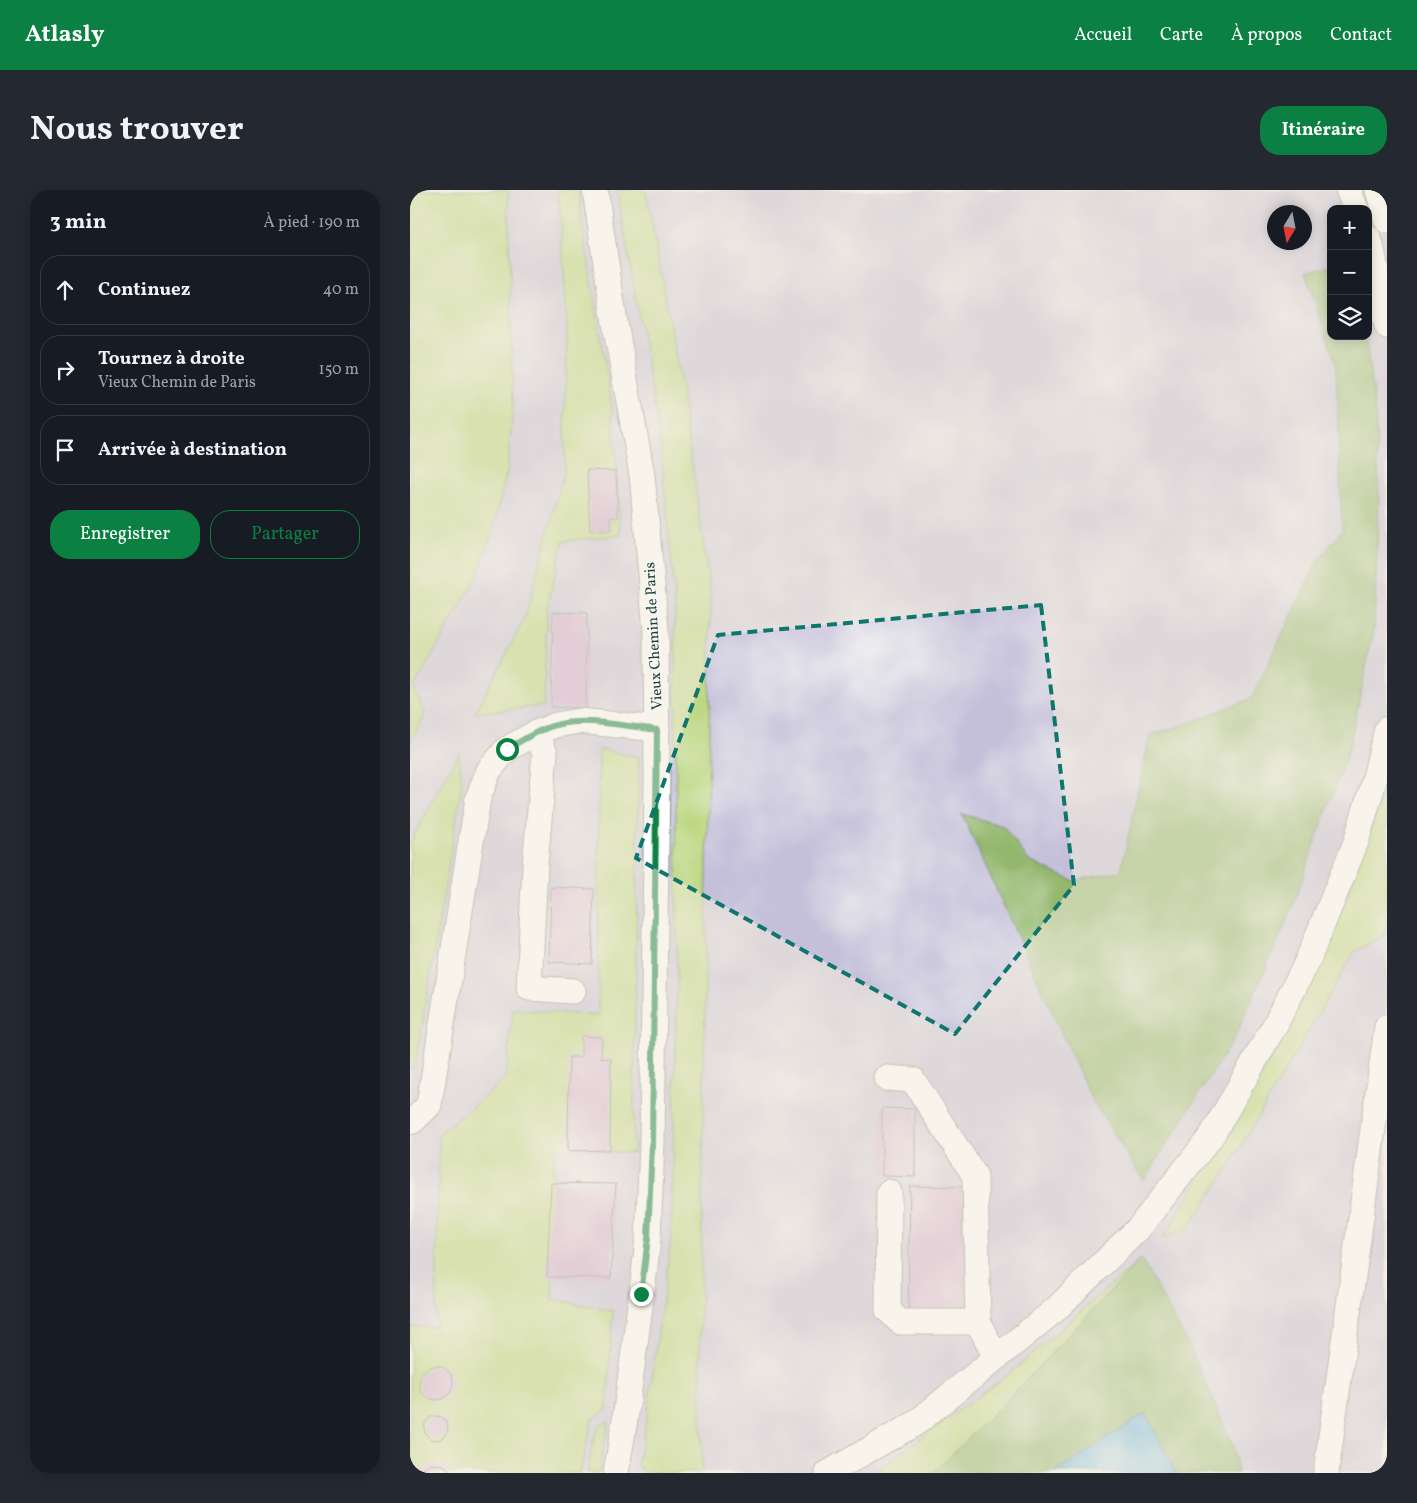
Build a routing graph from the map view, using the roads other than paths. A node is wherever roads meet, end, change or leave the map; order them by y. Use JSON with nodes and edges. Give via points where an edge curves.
{"nodes":[{"id":1,"x":595,"y":190,"type":"edge"},
{"id":2,"x":1332,"y":190,"type":"edge"},
{"id":3,"x":1348,"y":190,"type":"edge"},
{"id":4,"x":1378,"y":190,"type":"edge"},
{"id":5,"x":1338,"y":205,"type":"edge"},
{"id":6,"x":1354,"y":205,"type":"edge"},
{"id":7,"x":1387,"y":221,"type":"edge"},
{"id":8,"x":1372,"y":250,"type":"edge"},
{"id":9,"x":1372,"y":289,"type":"edge"},
{"id":10,"x":1387,"y":325,"type":"edge"},
{"id":11,"x":1387,"y":729,"type":"edge"},
{"id":12,"x":657,"y":730,"type":"junction"},
{"id":13,"x":536,"y":733,"type":"junction"},
{"id":14,"x":573,"y":991,"type":"dead end"},
{"id":15,"x":1387,"y":1028,"type":"edge"},
{"id":16,"x":886,"y":1078,"type":"dead end"},
{"id":17,"x":410,"y":1122,"type":"edge"},
{"id":18,"x":889,"y":1192,"type":"dead end"},
{"id":19,"x":978,"y":1322,"type":"junction"},
{"id":20,"x":996,"y":1358,"type":"junction"},
{"id":21,"x":616,"y":1473,"type":"edge"},
{"id":22,"x":828,"y":1473,"type":"edge"},
{"id":23,"x":1326,"y":1473,"type":"edge"}],
"edges":[{"from":1,"to":12,"type":"street","name":"Vieux Chemin de Paris","via":[[642,475],[656,630]]},
{"from":2,"to":5,"type":"street"},
{"from":3,"to":6,"type":"street"},
{"from":4,"to":7,"type":"street"},
{"from":8,"to":10,"type":"street"},
{"from":9,"to":10,"type":"street"},
{"from":11,"to":20,"type":"street","via":[[1356,842],[1307,962],[1212,1135],[1138,1229],[1055,1310]]},
{"from":12,"to":13,"type":"street","via":[[579,721]]},
{"from":12,"to":21,"type":"street","name":"Vieux Chemin de Paris","via":[[655,1020],[648,1238]]},
{"from":13,"to":14,"type":"street","via":[[545,753],[529,988]]},
{"from":13,"to":17,"type":"street","via":[[507,749],[489,770],[478,798],[430,1104]]},
{"from":15,"to":23,"type":"street"},
{"from":16,"to":19,"type":"street","via":[[913,1080],[975,1176]]},
{"from":18,"to":19,"type":"street","via":[[888,1310],[900,1322]]},
{"from":19,"to":20,"type":"street"},
{"from":20,"to":22,"type":"street","via":[[916,1423]]}]}
